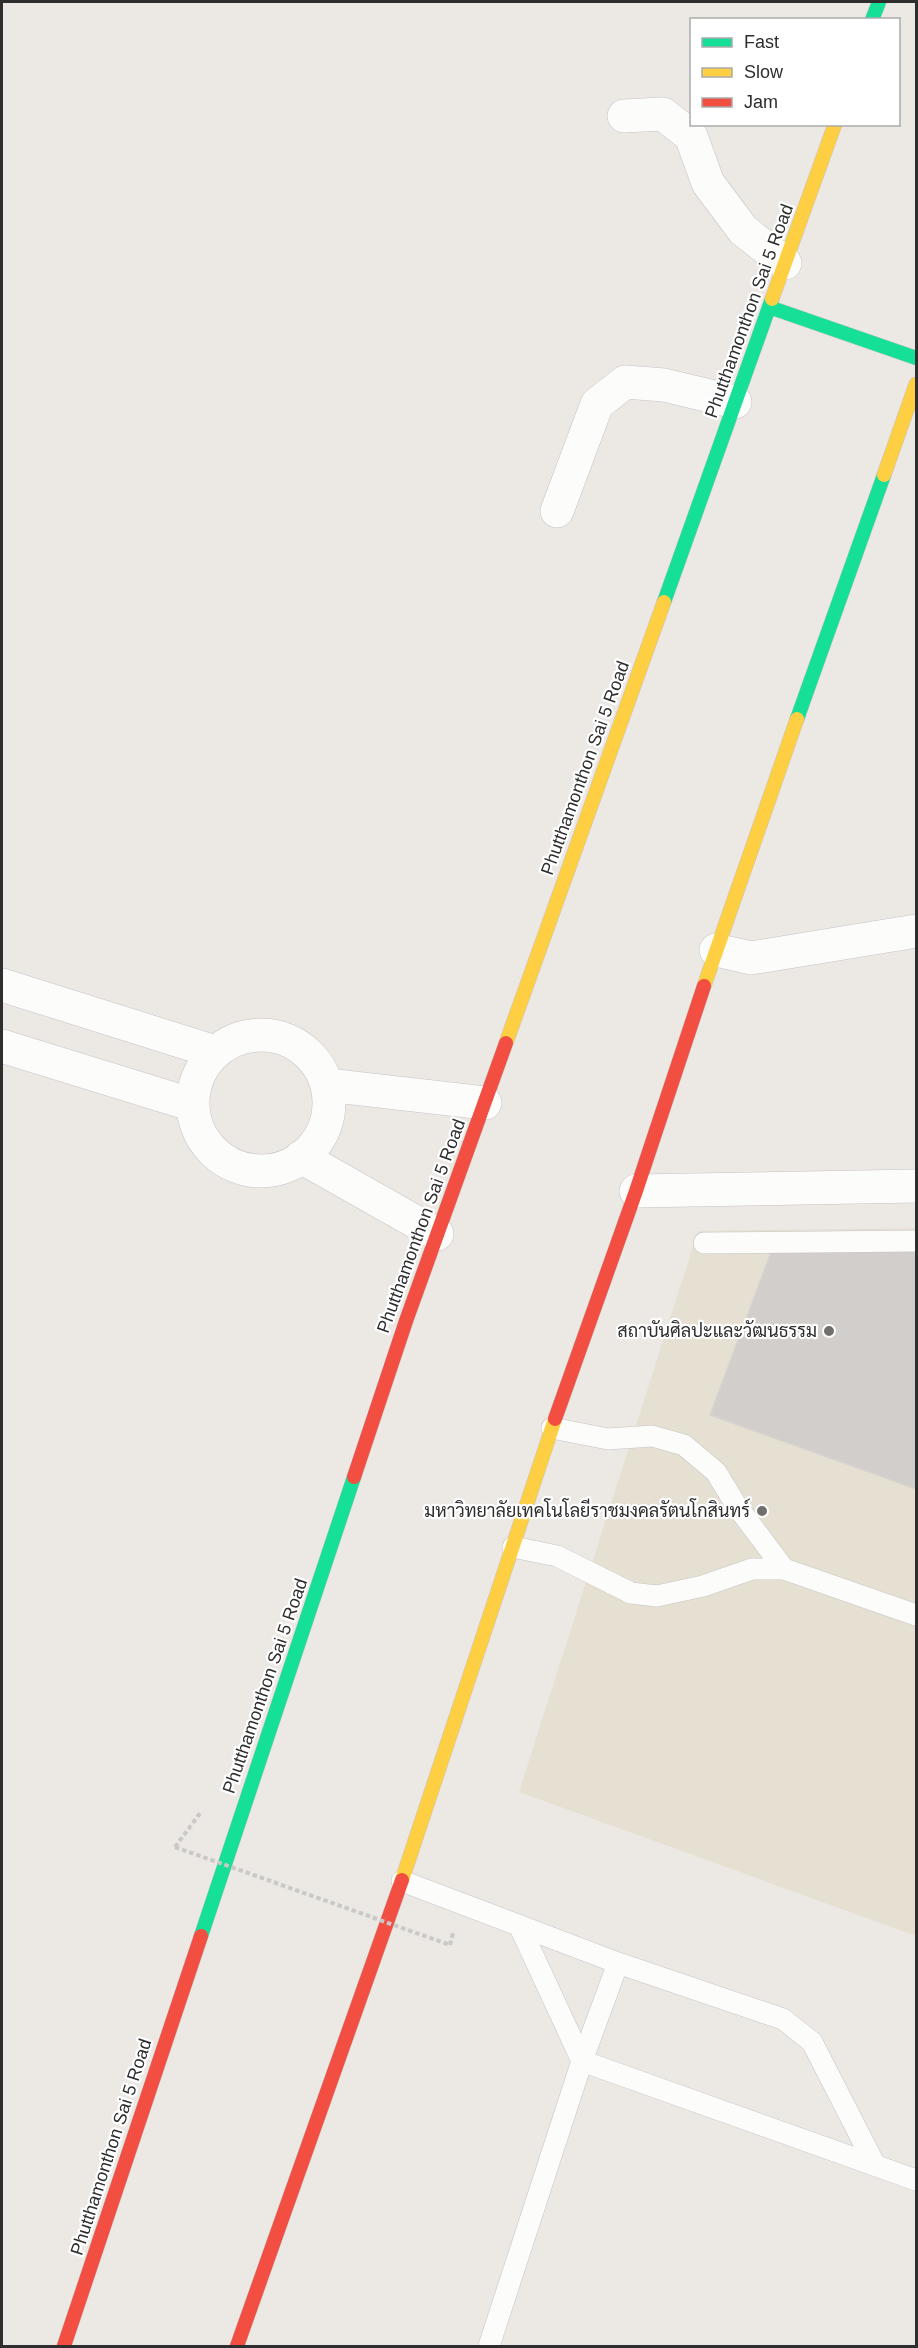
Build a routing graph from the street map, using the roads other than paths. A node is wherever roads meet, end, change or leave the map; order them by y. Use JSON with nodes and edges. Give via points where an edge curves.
{"nodes":[{"id":1,"x":879,"y":2,"type":"edge"},
{"id":2,"x":873,"y":18,"type":"edge"},
{"id":3,"x":624,"y":116,"type":"dead end"},
{"id":4,"x":834,"y":126,"type":"edge"},
{"id":5,"x":785,"y":263,"type":"junction"},
{"id":6,"x":770,"y":307,"type":"junction"},
{"id":7,"x":916,"y":357,"type":"edge"},
{"id":8,"x":916,"y":384,"type":"edge"},
{"id":9,"x":735,"y":402,"type":"junction"},
{"id":10,"x":907,"y":434,"type":"edge"},
{"id":11,"x":557,"y":511,"type":"dead end"},
{"id":12,"x":916,"y":931,"type":"edge"},
{"id":13,"x":716,"y":950,"type":"junction"},
{"id":14,"x":2,"y":985,"type":"edge"},
{"id":15,"x":2,"y":1046,"type":"edge"},
{"id":16,"x":215,"y":1052,"type":"junction"},
{"id":17,"x":327,"y":1085,"type":"junction"},
{"id":18,"x":484,"y":1103,"type":"junction"},
{"id":19,"x":193,"y":1105,"type":"junction"},
{"id":20,"x":302,"y":1157,"type":"junction"},
{"id":21,"x":916,"y":1186,"type":"edge"},
{"id":22,"x":636,"y":1191,"type":"junction"},
{"id":23,"x":437,"y":1234,"type":"junction"},
{"id":24,"x":916,"y":1241,"type":"edge"},
{"id":25,"x":704,"y":1243,"type":"dead end"},
{"id":26,"x":552,"y":1428,"type":"junction"},
{"id":27,"x":513,"y":1547,"type":"junction"},
{"id":28,"x":784,"y":1569,"type":"junction"},
{"id":29,"x":916,"y":1615,"type":"edge"},
{"id":30,"x":402,"y":1881,"type":"junction"},
{"id":31,"x":519,"y":1925,"type":"junction"},
{"id":32,"x":618,"y":1963,"type":"junction"},
{"id":33,"x":582,"y":2061,"type":"junction"},
{"id":34,"x":875,"y":2165,"type":"junction"},
{"id":35,"x":916,"y":2181,"type":"edge"},
{"id":36,"x":64,"y":2346,"type":"edge"},
{"id":37,"x":237,"y":2346,"type":"edge"},
{"id":38,"x":489,"y":2346,"type":"edge"}],
"edges":[{"from":1,"to":2,"type":"main road"},
{"from":3,"to":5,"type":"street","via":[[663,114],[691,136],[708,183],[743,230]]},
{"from":4,"to":5,"type":"main road","name":"Phutthamonthon Sai 5 Road"},
{"from":5,"to":6,"type":"main road","name":"Phutthamonthon Sai 5 Road"},
{"from":6,"to":7,"type":"main road"},
{"from":6,"to":9,"type":"main road","name":"Phutthamonthon Sai 5 Road"},
{"from":8,"to":10,"type":"main road"},
{"from":9,"to":11,"type":"street","via":[[664,385],[625,382],[597,404]]},
{"from":9,"to":18,"type":"main road","name":"Phutthamonthon Sai 5 Road"},
{"from":10,"to":13,"type":"main road"},
{"from":12,"to":13,"type":"street","via":[[751,958]]},
{"from":13,"to":22,"type":"main road"},
{"from":14,"to":16,"type":"street"},
{"from":15,"to":19,"type":"street"},
{"from":16,"to":17,"type":"street","via":[[235,1040],[258,1035],[281,1038],[302,1048]]},
{"from":16,"to":19,"type":"street","via":[[201,1070]]},
{"from":17,"to":18,"type":"street"},
{"from":17,"to":20,"type":"street","via":[[329,1109],[324,1130]]},
{"from":18,"to":23,"type":"main road","name":"Phutthamonthon Sai 5 Road"},
{"from":19,"to":20,"type":"street","via":[[201,1135],[232,1165],[275,1169]]},
{"from":20,"to":23,"type":"street"},
{"from":21,"to":22,"type":"street"},
{"from":22,"to":26,"type":"main road"},
{"from":23,"to":36,"type":"main road","name":"Phutthamonthon Sai 5 Road"},
{"from":24,"to":25,"type":"lane"},
{"from":26,"to":27,"type":"main road"},
{"from":26,"to":28,"type":"lane","via":[[608,1439],[652,1436],[684,1445],[717,1472],[736,1505]]},
{"from":27,"to":28,"type":"lane","via":[[557,1556],[631,1593],[657,1596],[752,1569]]},
{"from":27,"to":30,"type":"main road"},
{"from":28,"to":29,"type":"lane"},
{"from":30,"to":31,"type":"lane"},
{"from":30,"to":37,"type":"main road"},
{"from":31,"to":32,"type":"lane"},
{"from":31,"to":33,"type":"lane"},
{"from":32,"to":33,"type":"lane"},
{"from":32,"to":34,"type":"lane","via":[[783,2019],[812,2042]]},
{"from":33,"to":34,"type":"lane"},
{"from":33,"to":38,"type":"lane"},
{"from":34,"to":35,"type":"lane"}]}
